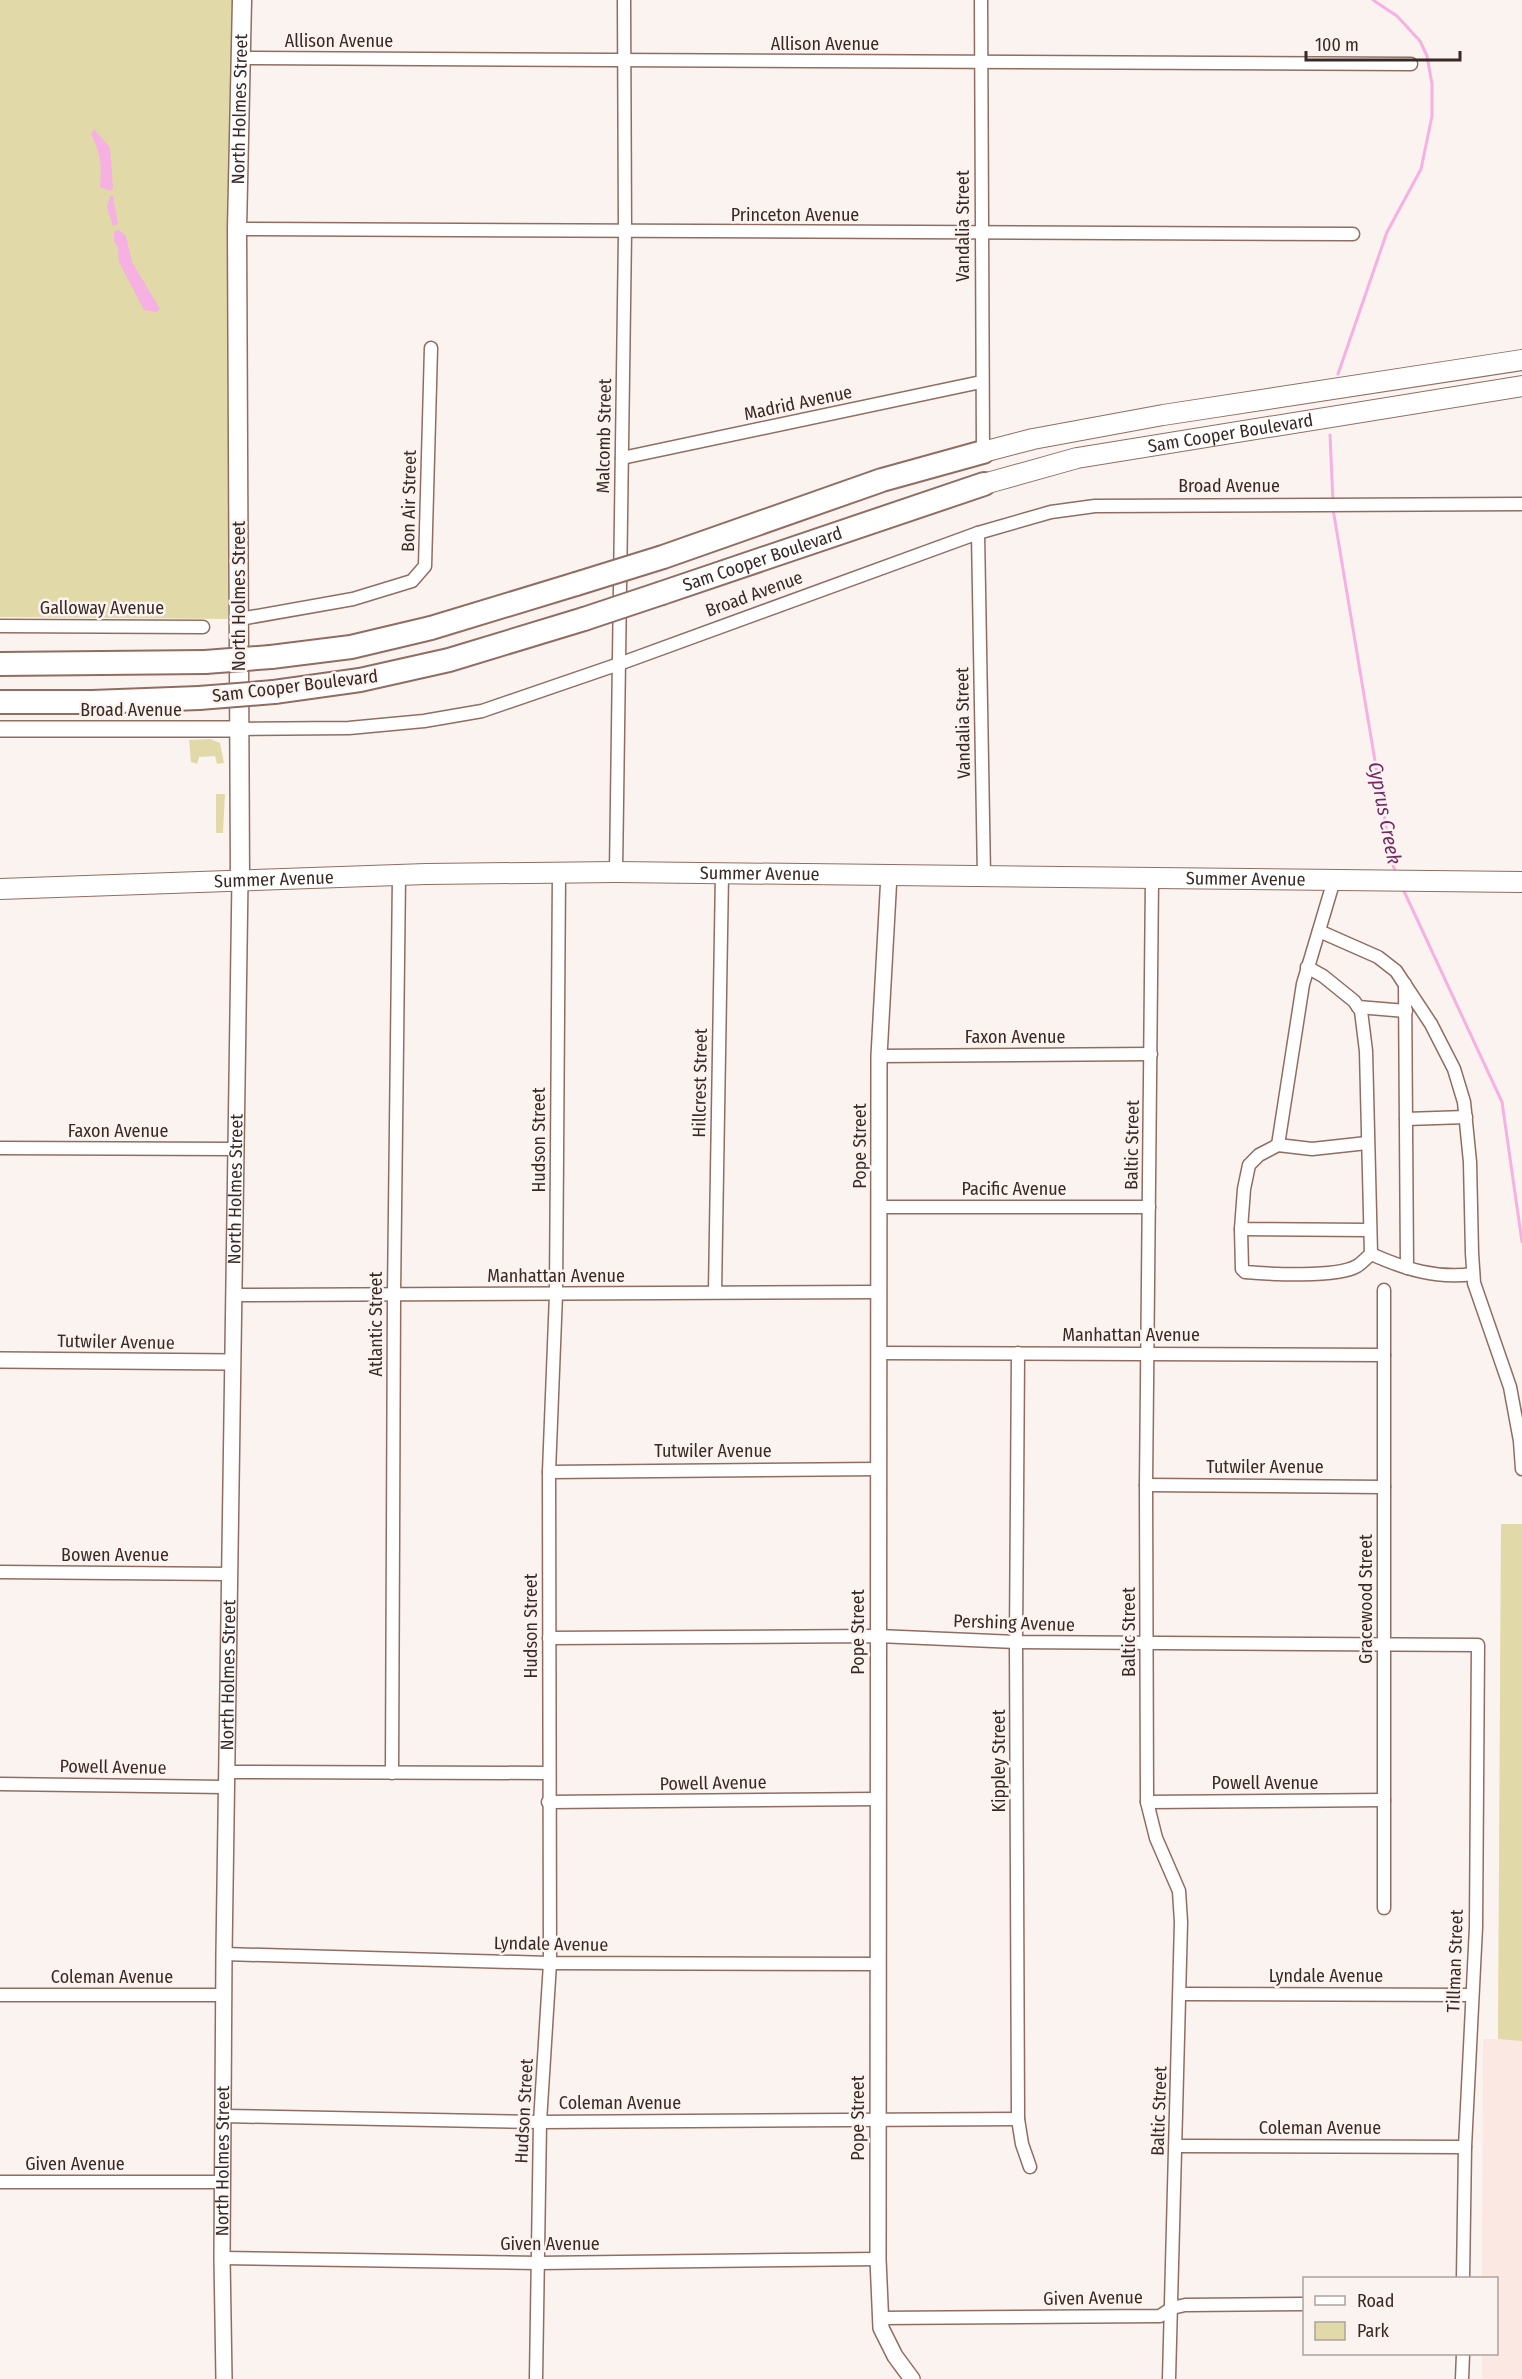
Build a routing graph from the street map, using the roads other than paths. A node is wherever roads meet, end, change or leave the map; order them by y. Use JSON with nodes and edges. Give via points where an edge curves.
{"nodes":[{"id":1,"x":242,"y":0,"type":"edge"},
{"id":2,"x":624,"y":0,"type":"edge"},
{"id":3,"x":981,"y":0,"type":"edge"},
{"id":4,"x":239,"y":58,"type":"junction"},
{"id":5,"x":625,"y":60,"type":"junction"},
{"id":6,"x":982,"y":63,"type":"junction"},
{"id":7,"x":1410,"y":64,"type":"dead end"},
{"id":8,"x":237,"y":229,"type":"junction"},
{"id":9,"x":625,"y":232,"type":"junction"},
{"id":10,"x":981,"y":234,"type":"junction"},
{"id":11,"x":1353,"y":234,"type":"dead end"},
{"id":12,"x":431,"y":348,"type":"dead end"},
{"id":13,"x":1522,"y":360,"type":"edge"},
{"id":14,"x":981,"y":382,"type":"junction"},
{"id":15,"x":1522,"y":386,"type":"edge"},
{"id":16,"x":983,"y":452,"type":"junction"},
{"id":17,"x":622,"y":458,"type":"junction"},
{"id":18,"x":984,"y":484,"type":"joint"},
{"id":19,"x":1522,"y":504,"type":"edge"},
{"id":20,"x":978,"y":533,"type":"junction"},
{"id":21,"x":240,"y":619,"type":"junction"},
{"id":22,"x":0,"y":626,"type":"edge"},
{"id":23,"x":203,"y":627,"type":"dead end"},
{"id":24,"x":0,"y":664,"type":"edge"},
{"id":25,"x":619,"y":664,"type":"junction"},
{"id":26,"x":0,"y":702,"type":"edge"},
{"id":27,"x":0,"y":729,"type":"edge"},
{"id":28,"x":239,"y":729,"type":"junction"},
{"id":29,"x":616,"y":872,"type":"junction"},
{"id":30,"x":559,"y":873,"type":"junction"},
{"id":31,"x":722,"y":874,"type":"junction"},
{"id":32,"x":888,"y":875,"type":"junction"},
{"id":33,"x":399,"y":876,"type":"junction"},
{"id":34,"x":984,"y":876,"type":"junction"},
{"id":35,"x":1152,"y":878,"type":"junction"},
{"id":36,"x":240,"y":880,"type":"junction"},
{"id":37,"x":1334,"y":880,"type":"junction"},
{"id":38,"x":1522,"y":882,"type":"edge"},
{"id":39,"x":0,"y":889,"type":"edge"},
{"id":40,"x":1319,"y":931,"type":"junction"},
{"id":41,"x":1307,"y":967,"type":"junction"},
{"id":42,"x":1406,"y":984,"type":"junction"},
{"id":43,"x":1358,"y":1006,"type":"junction"},
{"id":44,"x":1406,"y":1011,"type":"junction"},
{"id":45,"x":1151,"y":1054,"type":"junction"},
{"id":46,"x":879,"y":1056,"type":"junction"},
{"id":47,"x":1466,"y":1117,"type":"junction"},
{"id":48,"x":1406,"y":1119,"type":"junction"},
{"id":49,"x":1367,"y":1143,"type":"junction"},
{"id":50,"x":1278,"y":1145,"type":"junction"},
{"id":51,"x":0,"y":1148,"type":"edge"},
{"id":52,"x":235,"y":1149,"type":"junction"},
{"id":53,"x":879,"y":1207,"type":"junction"},
{"id":54,"x":1149,"y":1207,"type":"junction"},
{"id":55,"x":1241,"y":1229,"type":"junction"},
{"id":56,"x":1369,"y":1230,"type":"junction"},
{"id":57,"x":1371,"y":1254,"type":"junction"},
{"id":58,"x":1407,"y":1268,"type":"junction"},
{"id":59,"x":1473,"y":1274,"type":"junction"},
{"id":60,"x":1384,"y":1290,"type":"dead end"},
{"id":61,"x":715,"y":1292,"type":"junction"},
{"id":62,"x":878,"y":1293,"type":"junction"},
{"id":63,"x":394,"y":1294,"type":"junction"},
{"id":64,"x":556,"y":1294,"type":"junction"},
{"id":65,"x":234,"y":1295,"type":"junction"},
{"id":66,"x":878,"y":1353,"type":"junction"},
{"id":67,"x":1018,"y":1353,"type":"junction"},
{"id":68,"x":1147,"y":1353,"type":"junction"},
{"id":69,"x":1384,"y":1355,"type":"junction"},
{"id":70,"x":0,"y":1360,"type":"edge"},
{"id":71,"x":232,"y":1362,"type":"junction"},
{"id":72,"x":1522,"y":1468,"type":"edge"},
{"id":73,"x":878,"y":1469,"type":"junction"},
{"id":74,"x":549,"y":1472,"type":"junction"},
{"id":75,"x":1146,"y":1485,"type":"junction"},
{"id":76,"x":1384,"y":1487,"type":"junction"},
{"id":77,"x":0,"y":1572,"type":"edge"},
{"id":78,"x":229,"y":1574,"type":"junction"},
{"id":79,"x":878,"y":1636,"type":"junction"},
{"id":80,"x":549,"y":1638,"type":"junction"},
{"id":81,"x":1016,"y":1642,"type":"junction"},
{"id":82,"x":1385,"y":1643,"type":"junction"},
{"id":83,"x":1148,"y":1644,"type":"junction"},
{"id":84,"x":1478,"y":1645,"type":"joint"},
{"id":85,"x":392,"y":1773,"type":"junction"},
{"id":86,"x":549,"y":1773,"type":"junction"},
{"id":87,"x":226,"y":1779,"type":"junction"},
{"id":88,"x":0,"y":1784,"type":"edge"},
{"id":89,"x":877,"y":1799,"type":"junction"},
{"id":90,"x":1384,"y":1800,"type":"junction"},
{"id":91,"x":549,"y":1802,"type":"junction"},
{"id":92,"x":1147,"y":1802,"type":"junction"},
{"id":93,"x":1384,"y":1908,"type":"dead end"},
{"id":94,"x":224,"y":1954,"type":"junction"},
{"id":95,"x":550,"y":1963,"type":"junction"},
{"id":96,"x":878,"y":1964,"type":"junction"},
{"id":97,"x":1180,"y":1994,"type":"junction"},
{"id":98,"x":0,"y":1995,"type":"edge"},
{"id":99,"x":224,"y":1995,"type":"junction"},
{"id":100,"x":1472,"y":1995,"type":"junction"},
{"id":101,"x":223,"y":2116,"type":"junction"},
{"id":102,"x":1018,"y":2119,"type":"junction"},
{"id":103,"x":877,"y":2120,"type":"junction"},
{"id":104,"x":540,"y":2122,"type":"junction"},
{"id":105,"x":1176,"y":2146,"type":"junction"},
{"id":106,"x":1465,"y":2147,"type":"junction"},
{"id":107,"x":1030,"y":2167,"type":"dead end"},
{"id":108,"x":0,"y":2182,"type":"edge"},
{"id":109,"x":222,"y":2182,"type":"junction"},
{"id":110,"x":222,"y":2259,"type":"junction"},
{"id":111,"x":878,"y":2259,"type":"junction"},
{"id":112,"x":538,"y":2263,"type":"junction"},
{"id":113,"x":1463,"y":2277,"type":"edge"},
{"id":114,"x":1303,"y":2304,"type":"edge"},
{"id":115,"x":1172,"y":2308,"type":"junction"},
{"id":116,"x":880,"y":2318,"type":"junction"},
{"id":117,"x":1462,"y":2355,"type":"edge"},
{"id":118,"x":224,"y":2379,"type":"edge"},
{"id":119,"x":536,"y":2379,"type":"edge"},
{"id":120,"x":912,"y":2379,"type":"edge"},
{"id":121,"x":1169,"y":2379,"type":"edge"},
{"id":122,"x":1462,"y":2379,"type":"edge"}],
"edges":[{"from":1,"to":4,"type":"main road","name":"North Holmes Street"},
{"from":2,"to":5,"type":"street","name":"Malcomb Street"},
{"from":3,"to":6,"type":"street","name":"Vandalia Street"},
{"from":4,"to":5,"type":"street","name":"Allison Avenue"},
{"from":4,"to":8,"type":"main road","name":"North Holmes Street"},
{"from":5,"to":6,"type":"street","name":"Allison Avenue"},
{"from":5,"to":9,"type":"street","name":"Malcomb Street"},
{"from":6,"to":7,"type":"street","name":"Allison Avenue"},
{"from":6,"to":10,"type":"street","name":"Vandalia Street"},
{"from":8,"to":9,"type":"street","name":"Princeton Avenue"},
{"from":8,"to":21,"type":"main road","name":"North Holmes Street"},
{"from":9,"to":10,"type":"street","name":"Princeton Avenue"},
{"from":9,"to":17,"type":"street","name":"Malcomb Street"},
{"from":10,"to":11,"type":"street","name":"Princeton Avenue"},
{"from":10,"to":14,"type":"street","name":"Vandalia Street"},
{"from":12,"to":21,"type":"street","name":"Bon Air Street","via":[[425,566],[412,581],[353,599]]},
{"from":13,"to":16,"type":"main road","name":"Sam Cooper Boulevard","via":[[1163,415]]},
{"from":14,"to":16,"type":"street","name":"Vandalia Street"},
{"from":14,"to":17,"type":"street","name":"Madrid Avenue"},
{"from":15,"to":18,"type":"main road","name":"Sam Cooper Boulevard","via":[[1077,459]]},
{"from":16,"to":24,"type":"highway","name":"Sam Cooper Boulevard","bridge":true,"via":[[882,480],[576,584],[431,628],[362,644],[205,662]]},
{"from":17,"to":25,"type":"street","name":"Malcomb Street"},
{"from":18,"to":26,"type":"highway","name":"Sam Cooper Boulevard","bridge":true,"via":[[584,619],[450,660],[360,680],[199,698]]},
{"from":19,"to":20,"type":"street","name":"Broad Avenue","via":[[1095,506],[1051,512]]},
{"from":20,"to":25,"type":"street","name":"Broad Avenue"},
{"from":20,"to":34,"type":"street","name":"Vandalia Street"},
{"from":21,"to":28,"type":"main road","name":"North Holmes Street"},
{"from":22,"to":23,"type":"street","name":"Galloway Avenue"},
{"from":25,"to":28,"type":"street","name":"Broad Avenue","via":[[482,711],[424,721],[349,728]]},
{"from":25,"to":29,"type":"street","name":"Malcomb Street"},
{"from":27,"to":28,"type":"street","name":"Broad Avenue"},
{"from":28,"to":36,"type":"main road","name":"North Holmes Street"},
{"from":29,"to":30,"type":"main road","name":"Summer Avenue"},
{"from":29,"to":31,"type":"main road","name":"Summer Avenue"},
{"from":30,"to":33,"type":"main road","name":"Summer Avenue"},
{"from":30,"to":64,"type":"street","name":"Hudson Street"},
{"from":31,"to":32,"type":"main road","name":"Summer Avenue"},
{"from":31,"to":61,"type":"street","name":"Hillcrest Street"},
{"from":32,"to":34,"type":"main road","name":"Summer Avenue"},
{"from":32,"to":46,"type":"street","name":"Pope Street"},
{"from":33,"to":36,"type":"main road","name":"Summer Avenue"},
{"from":33,"to":63,"type":"street","name":"Atlantic Street"},
{"from":34,"to":35,"type":"main road","name":"Summer Avenue"},
{"from":35,"to":37,"type":"main road","name":"Summer Avenue"},
{"from":35,"to":45,"type":"street","name":"Baltic Street"},
{"from":36,"to":39,"type":"main road","name":"Summer Avenue"},
{"from":36,"to":52,"type":"street","name":"North Holmes Street"},
{"from":37,"to":38,"type":"main road","name":"Summer Avenue"},
{"from":37,"to":40,"type":"street"},
{"from":40,"to":41,"type":"street"},
{"from":40,"to":42,"type":"street","via":[[1378,957],[1396,970]]},
{"from":41,"to":43,"type":"street"},
{"from":41,"to":50,"type":"street"},
{"from":42,"to":44,"type":"street"},
{"from":42,"to":47,"type":"street","via":[[1454,1069]]},
{"from":43,"to":44,"type":"street"},
{"from":43,"to":49,"type":"street","via":[[1366,1051]]},
{"from":44,"to":48,"type":"street"},
{"from":45,"to":46,"type":"street","name":"Faxon Avenue"},
{"from":45,"to":54,"type":"street","name":"Baltic Street"},
{"from":46,"to":53,"type":"street","name":"Pope Street"},
{"from":47,"to":48,"type":"street"},
{"from":47,"to":59,"type":"street"},
{"from":48,"to":58,"type":"street"},
{"from":49,"to":50,"type":"street","via":[[1312,1149]]},
{"from":49,"to":56,"type":"street"},
{"from":50,"to":55,"type":"street","via":[[1249,1165]]},
{"from":51,"to":52,"type":"street","name":"Faxon Avenue"},
{"from":52,"to":65,"type":"street","name":"North Holmes Street"},
{"from":53,"to":54,"type":"street","name":"Pacific Avenue"},
{"from":53,"to":62,"type":"street","name":"Pope Street"},
{"from":54,"to":68,"type":"street","name":"Baltic Street"},
{"from":55,"to":56,"type":"street"},
{"from":55,"to":57,"type":"street","via":[[1245,1272],[1342,1271],[1356,1267]]},
{"from":56,"to":57,"type":"street"},
{"from":57,"to":58,"type":"street"},
{"from":58,"to":59,"type":"street","via":[[1450,1277]]},
{"from":59,"to":72,"type":"street","via":[[1510,1387]]},
{"from":60,"to":69,"type":"street","name":"Gracewood Street"},
{"from":61,"to":62,"type":"street","name":"Manhattan Avenue"},
{"from":61,"to":64,"type":"street","name":"Manhattan Avenue"},
{"from":62,"to":66,"type":"street","name":"Pope Street"},
{"from":63,"to":64,"type":"street","name":"Manhattan Avenue"},
{"from":63,"to":65,"type":"street","name":"Manhattan Avenue"},
{"from":63,"to":85,"type":"street","name":"Atlantic Street"},
{"from":64,"to":74,"type":"street","name":"Hudson Street"},
{"from":65,"to":71,"type":"street","name":"North Holmes Street"},
{"from":66,"to":67,"type":"street","name":"Manhattan Avenue"},
{"from":66,"to":73,"type":"street","name":"Pope Street"},
{"from":67,"to":68,"type":"street","name":"Manhattan Avenue"},
{"from":67,"to":81,"type":"street","name":"Kippley Street"},
{"from":68,"to":69,"type":"street","name":"Manhattan Avenue"},
{"from":68,"to":75,"type":"street","name":"Baltic Street"},
{"from":69,"to":76,"type":"street","name":"Gracewood Street"},
{"from":70,"to":71,"type":"street","name":"Tutwiler Avenue"},
{"from":71,"to":78,"type":"street","name":"North Holmes Street"},
{"from":73,"to":74,"type":"street","name":"Tutwiler Avenue"},
{"from":73,"to":79,"type":"street","name":"Pope Street"},
{"from":74,"to":80,"type":"street","name":"Hudson Street"},
{"from":75,"to":76,"type":"street","name":"Tutwiler Avenue"},
{"from":75,"to":83,"type":"street","name":"Baltic Street"},
{"from":76,"to":82,"type":"street","name":"Gracewood Street"},
{"from":77,"to":78,"type":"street","name":"Bowen Avenue"},
{"from":78,"to":87,"type":"street","name":"North Holmes Street"},
{"from":79,"to":80,"type":"street","name":"Pershing Avenue"},
{"from":79,"to":81,"type":"street","name":"Pershing Avenue"},
{"from":79,"to":89,"type":"street","name":"Pope Street"},
{"from":80,"to":86,"type":"street","name":"Hudson Street"},
{"from":81,"to":83,"type":"street","name":"Pershing Avenue"},
{"from":81,"to":102,"type":"street","name":"Kippley Street"},
{"from":82,"to":83,"type":"street","name":"Pershing Avenue"},
{"from":82,"to":84,"type":"street","name":"Pershing Avenue"},
{"from":82,"to":90,"type":"street","name":"Gracewood Street"},
{"from":83,"to":92,"type":"street","name":"Baltic Street"},
{"from":84,"to":100,"type":"street","name":"Tillman Street"},
{"from":85,"to":86,"type":"street","name":"Powell Avenue"},
{"from":85,"to":87,"type":"street","name":"Powell Avenue"},
{"from":86,"to":91,"type":"street","name":"Hudson Street"},
{"from":87,"to":88,"type":"street","name":"Powell Avenue"},
{"from":87,"to":94,"type":"street","name":"North Holmes Street"},
{"from":89,"to":91,"type":"street","name":"Powell Avenue"},
{"from":89,"to":96,"type":"street","name":"Pope Street"},
{"from":90,"to":92,"type":"street","name":"Powell Avenue"},
{"from":90,"to":93,"type":"street","name":"Gracewood Street"},
{"from":91,"to":95,"type":"street","name":"Hudson Street"},
{"from":92,"to":97,"type":"street","name":"Baltic Street","via":[[1156,1838],[1179,1891]]},
{"from":94,"to":95,"type":"street","name":"Lyndale Avenue"},
{"from":94,"to":99,"type":"street","name":"North Holmes Street"},
{"from":95,"to":96,"type":"street","name":"Lyndale Avenue"},
{"from":95,"to":104,"type":"street","name":"Hudson Street"},
{"from":96,"to":103,"type":"street","name":"Pope Street"},
{"from":97,"to":100,"type":"street","name":"Lyndale Avenue"},
{"from":97,"to":105,"type":"street","name":"Baltic Street"},
{"from":98,"to":99,"type":"street","name":"Coleman Avenue"},
{"from":99,"to":101,"type":"street","name":"North Holmes Street"},
{"from":100,"to":106,"type":"street","name":"Tillman Street"},
{"from":101,"to":104,"type":"street","name":"Coleman Avenue"},
{"from":101,"to":109,"type":"street","name":"North Holmes Street"},
{"from":102,"to":103,"type":"street","name":"Coleman Avenue"},
{"from":102,"to":107,"type":"street","name":"Kippley Street"},
{"from":103,"to":104,"type":"street","name":"Coleman Avenue"},
{"from":103,"to":111,"type":"street","name":"Pope Street"},
{"from":104,"to":112,"type":"street","name":"Hudson Street"},
{"from":105,"to":106,"type":"street","name":"Coleman Avenue"},
{"from":105,"to":115,"type":"street","name":"Baltic Street"},
{"from":106,"to":113,"type":"street","name":"Tillman Street"},
{"from":108,"to":109,"type":"street","name":"Given Avenue"},
{"from":109,"to":110,"type":"street","name":"North Holmes Street"},
{"from":110,"to":112,"type":"street","name":"Given Avenue"},
{"from":110,"to":118,"type":"street","name":"North Holmes Street"},
{"from":111,"to":112,"type":"street","name":"Given Avenue"},
{"from":111,"to":116,"type":"street","name":"Pope Street"},
{"from":112,"to":119,"type":"street","name":"Hudson Street"},
{"from":114,"to":115,"type":"street","name":"Given Avenue"},
{"from":115,"to":116,"type":"street","name":"Given Avenue","via":[[1160,2316]]},
{"from":115,"to":121,"type":"street","name":"Baltic Street"},
{"from":116,"to":120,"type":"street","name":"Pope Street","via":[[889,2347]]},
{"from":117,"to":122,"type":"street"}]}
